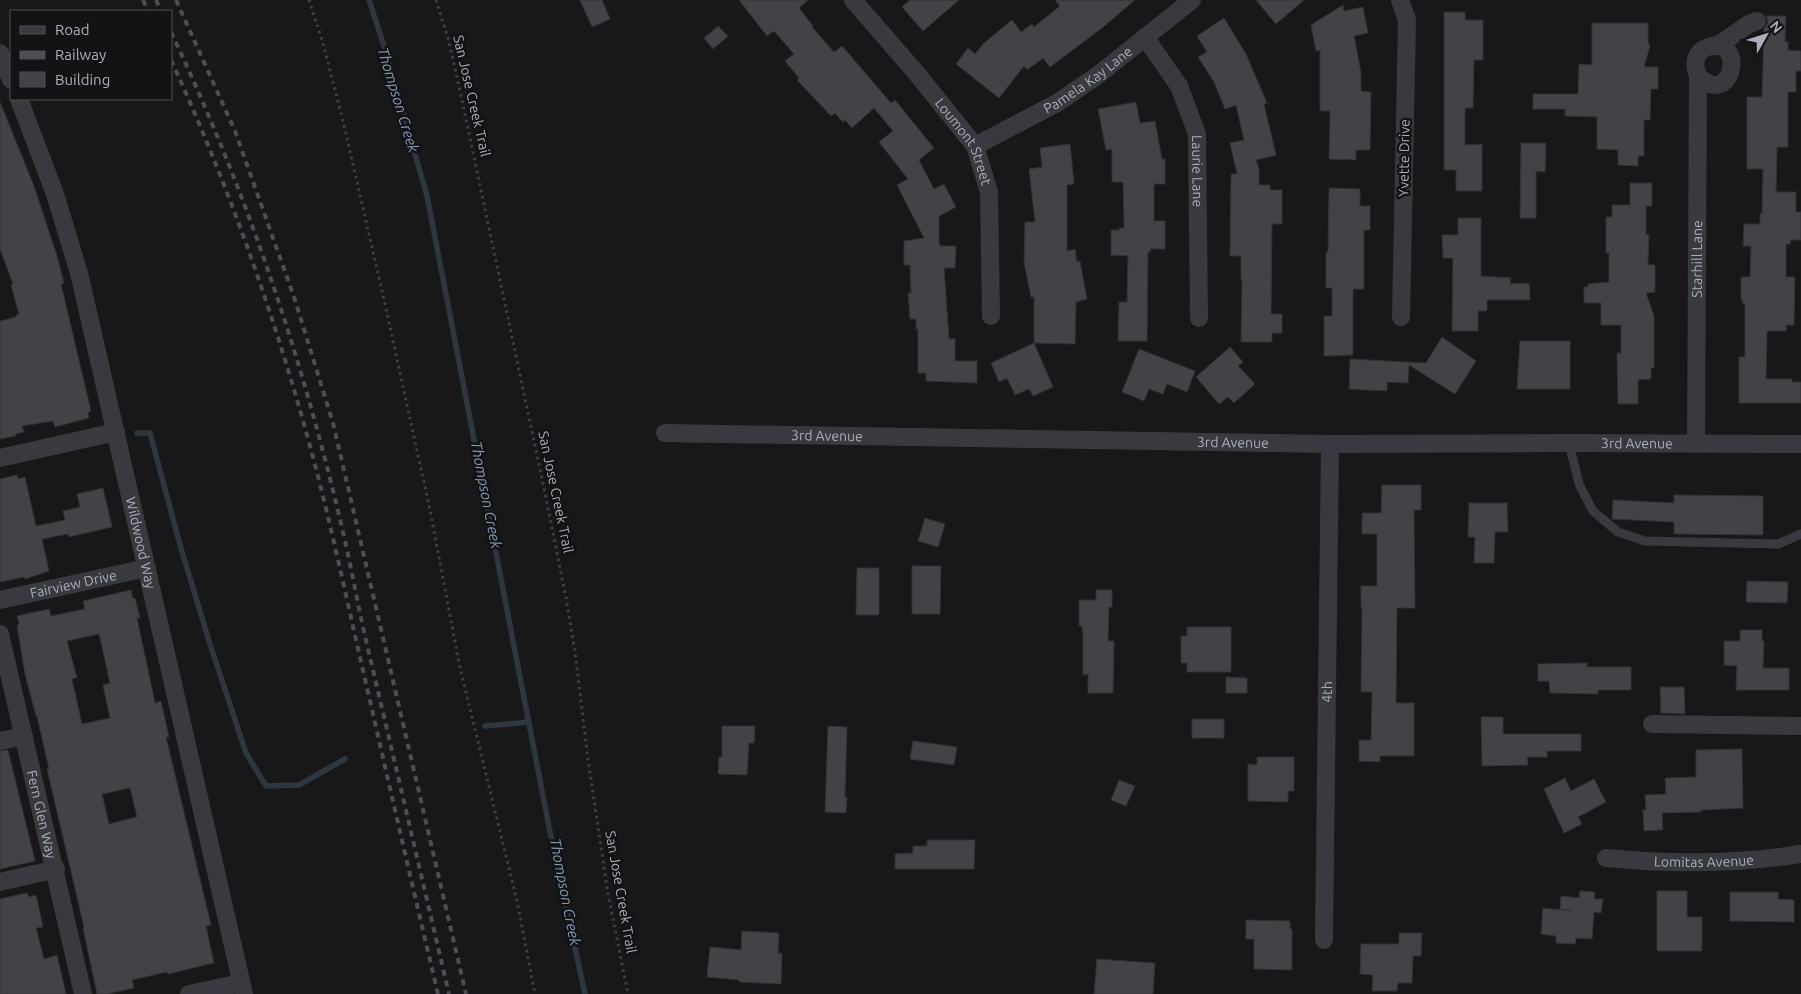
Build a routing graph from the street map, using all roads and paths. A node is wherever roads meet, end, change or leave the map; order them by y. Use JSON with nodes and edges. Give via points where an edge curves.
{"nodes":[{"id":1,"x":309,"y":0,"type":"edge"},
{"id":2,"x":436,"y":0,"type":"edge"},
{"id":3,"x":853,"y":0,"type":"edge"},
{"id":4,"x":1192,"y":0,"type":"edge"},
{"id":5,"x":1400,"y":0,"type":"edge"},
{"id":6,"x":1757,"y":21,"type":"dead end"},
{"id":7,"x":1145,"y":37,"type":"junction"},
{"id":8,"x":1717,"y":46,"type":"junction"},
{"id":9,"x":0,"y":53,"type":"edge"},
{"id":10,"x":1698,"y":76,"type":"junction"},
{"id":11,"x":10,"y":78,"type":"edge"},
{"id":12,"x":19,"y":100,"type":"edge"},
{"id":13,"x":974,"y":146,"type":"junction"},
{"id":14,"x":991,"y":316,"type":"dead end"},
{"id":15,"x":1401,"y":317,"type":"dead end"},
{"id":16,"x":1199,"y":318,"type":"dead end"},
{"id":17,"x":116,"y":432,"type":"junction"},
{"id":18,"x":664,"y":432,"type":"dead end"},
{"id":19,"x":1569,"y":443,"type":"junction"},
{"id":20,"x":1330,"y":444,"type":"junction"},
{"id":21,"x":1696,"y":444,"type":"junction"},
{"id":22,"x":1801,"y":444,"type":"edge"},
{"id":23,"x":0,"y":458,"type":"edge"},
{"id":24,"x":1801,"y":534,"type":"edge"},
{"id":25,"x":147,"y":568,"type":"junction"},
{"id":26,"x":0,"y":600,"type":"edge"},
{"id":27,"x":0,"y":634,"type":"edge"},
{"id":28,"x":1652,"y":724,"type":"dead end"},
{"id":29,"x":1801,"y":726,"type":"edge"},
{"id":30,"x":24,"y":736,"type":"junction"},
{"id":31,"x":0,"y":741,"type":"edge"},
{"id":32,"x":1801,"y":854,"type":"edge"},
{"id":33,"x":1606,"y":858,"type":"dead end"},
{"id":34,"x":56,"y":869,"type":"junction"},
{"id":35,"x":0,"y":882,"type":"edge"},
{"id":36,"x":1324,"y":940,"type":"dead end"},
{"id":37,"x":243,"y":988,"type":"edge"},
{"id":38,"x":83,"y":994,"type":"edge"},
{"id":39,"x":189,"y":994,"type":"edge"},
{"id":40,"x":535,"y":994,"type":"edge"},
{"id":41,"x":628,"y":994,"type":"edge"}],
"edges":[{"from":1,"to":40,"type":"path","via":[[344,125],[379,277],[428,501],[460,668],[515,893]]},
{"from":2,"to":41,"type":"path","name":"San Jose Creek Trail","via":[[460,91],[566,598],[608,894]]},
{"from":3,"to":13,"type":"street","name":"Loumont Street"},
{"from":4,"to":7,"type":"street","name":"Pamela Kay Lane"},
{"from":5,"to":15,"type":"street","name":"Yvette Drive","via":[[1407,20]]},
{"from":6,"to":8,"type":"street","name":"Starhill Lane"},
{"from":7,"to":13,"type":"street","name":"Pamela Kay Lane","via":[[1098,75],[1056,103]]},
{"from":7,"to":16,"type":"street","name":"Laurie Lane","via":[[1179,86],[1197,134]]},
{"from":8,"to":10,"type":"street","name":"Starhill Lane","via":[[1710,46],[1698,54],[1695,61]]},
{"from":8,"to":10,"type":"street","via":[[1729,54],[1733,68],[1730,75],[1718,84],[1710,84]]},
{"from":9,"to":11,"type":"street"},
{"from":10,"to":21,"type":"street","name":"Starhill Lane"},
{"from":12,"to":17,"type":"street","name":"Wildwood Way","via":[[55,194],[79,273]]},
{"from":13,"to":14,"type":"street","name":"Loumont Street","via":[[989,192]]},
{"from":17,"to":23,"type":"street"},
{"from":17,"to":25,"type":"street","name":"Wildwood Way"},
{"from":18,"to":20,"type":"street","name":"3rd Avenue"},
{"from":19,"to":20,"type":"street","name":"3rd Avenue"},
{"from":19,"to":21,"type":"street","name":"3rd Avenue"},
{"from":19,"to":24,"type":"lane","via":[[1578,484],[1593,511],[1618,532],[1645,541],[1778,544]]},
{"from":20,"to":36,"type":"street","name":"4th"},
{"from":21,"to":22,"type":"street","name":"3rd Avenue"},
{"from":25,"to":26,"type":"street","name":"Fairview Drive"},
{"from":25,"to":37,"type":"street","name":"Wildwood Way"},
{"from":27,"to":30,"type":"street","name":"Fern Glen Way"},
{"from":28,"to":29,"type":"street"},
{"from":30,"to":31,"type":"street"},
{"from":30,"to":34,"type":"street","name":"Fern Glen Way"},
{"from":32,"to":33,"type":"street","name":"Lomitas Avenue","via":[[1764,860],[1645,861]]},
{"from":34,"to":35,"type":"street"},
{"from":34,"to":38,"type":"street","name":"Fern Glen Way"},
{"from":37,"to":39,"type":"street"}]}
